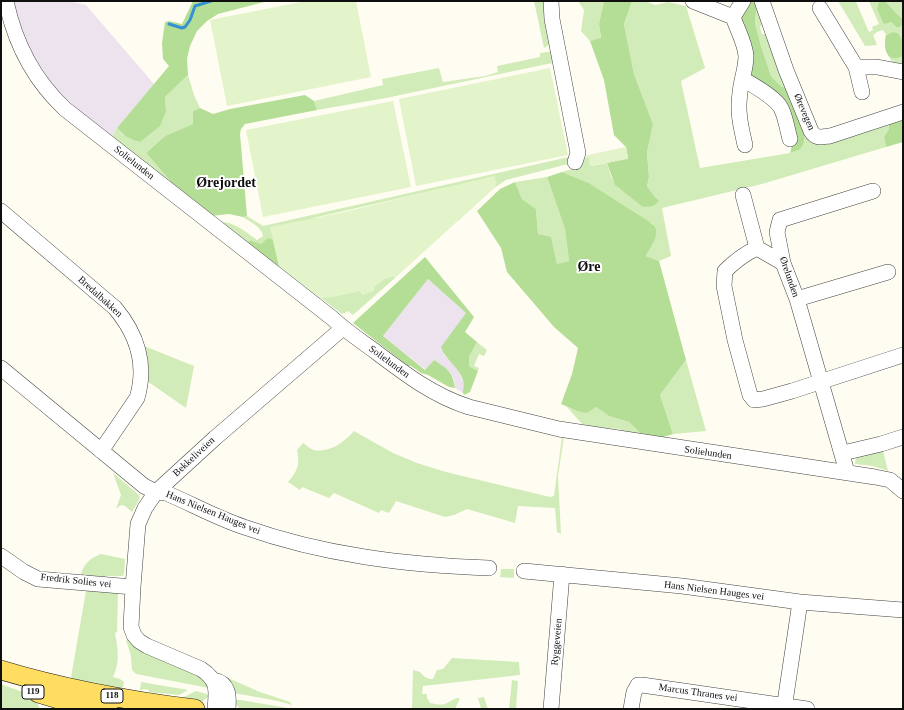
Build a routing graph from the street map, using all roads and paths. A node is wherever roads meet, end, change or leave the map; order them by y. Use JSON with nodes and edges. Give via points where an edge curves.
{"nodes":[{"id":1,"x":6,"y":1,"type":"edge"},
{"id":2,"x":551,"y":1,"type":"edge"},
{"id":3,"x":693,"y":1,"type":"edge"},
{"id":4,"x":743,"y":1,"type":"edge"},
{"id":5,"x":762,"y":1,"type":"edge"},
{"id":6,"x":820,"y":8,"type":"dead end"},
{"id":7,"x":733,"y":17,"type":"junction"},
{"id":8,"x":856,"y":67,"type":"junction"},
{"id":9,"x":903,"y":72,"type":"edge"},
{"id":10,"x":743,"y":80,"type":"junction"},
{"id":11,"x":862,"y":92,"type":"dead end"},
{"id":12,"x":903,"y":112,"type":"edge"},
{"id":13,"x":790,"y":139,"type":"dead end"},
{"id":14,"x":745,"y":145,"type":"dead end"},
{"id":15,"x":575,"y":162,"type":"dead end"},
{"id":16,"x":873,"y":190,"type":"dead end"},
{"id":17,"x":743,"y":195,"type":"dead end"},
{"id":18,"x":1,"y":210,"type":"edge"},
{"id":19,"x":757,"y":248,"type":"junction"},
{"id":20,"x":783,"y":262,"type":"junction"},
{"id":21,"x":888,"y":272,"type":"dead end"},
{"id":22,"x":797,"y":299,"type":"junction"},
{"id":23,"x":343,"y":328,"type":"junction"},
{"id":24,"x":903,"y":354,"type":"edge"},
{"id":25,"x":1,"y":368,"type":"edge"},
{"id":26,"x":821,"y":381,"type":"junction"},
{"id":27,"x":903,"y":437,"type":"edge"},
{"id":28,"x":101,"y":451,"type":"junction"},
{"id":29,"x":843,"y":453,"type":"junction"},
{"id":30,"x":848,"y":472,"type":"junction"},
{"id":31,"x":903,"y":491,"type":"edge"},
{"id":32,"x":156,"y":492,"type":"junction"},
{"id":33,"x":1,"y":556,"type":"edge"},
{"id":34,"x":489,"y":568,"type":"dead end"},
{"id":35,"x":524,"y":570,"type":"dead end"},
{"id":36,"x":562,"y":574,"type":"junction"},
{"id":37,"x":133,"y":587,"type":"junction"},
{"id":38,"x":800,"y":602,"type":"junction"},
{"id":39,"x":903,"y":610,"type":"edge"},
{"id":40,"x":1,"y":670,"type":"edge"},
{"id":41,"x":1,"y":680,"type":"edge"},
{"id":42,"x":214,"y":680,"type":"junction"},
{"id":43,"x":60,"y":701,"type":"edge"},
{"id":44,"x":784,"y":707,"type":"edge"},
{"id":45,"x":108,"y":709,"type":"edge"},
{"id":46,"x":196,"y":709,"type":"edge"},
{"id":47,"x":214,"y":709,"type":"edge"},
{"id":48,"x":228,"y":709,"type":"edge"},
{"id":49,"x":551,"y":709,"type":"edge"},
{"id":50,"x":631,"y":709,"type":"edge"},
{"id":51,"x":807,"y":709,"type":"edge"}],
"edges":[{"from":1,"to":23,"type":"street","name":"Solielunden","via":[[24,55],[52,97],[89,129]]},
{"from":2,"to":15,"type":"street","via":[[552,19],[578,153]]},
{"from":3,"to":7,"type":"street"},
{"from":4,"to":7,"type":"street"},
{"from":5,"to":12,"type":"street","name":"Ørevegen","via":[[786,70],[814,135],[819,138],[830,136]]},
{"from":6,"to":8,"type":"street"},
{"from":7,"to":10,"type":"street","via":[[746,54]]},
{"from":8,"to":9,"type":"street","via":[[877,67]]},
{"from":8,"to":11,"type":"street"},
{"from":10,"to":13,"type":"street","via":[[780,106]]},
{"from":10,"to":14,"type":"street","via":[[738,116]]},
{"from":16,"to":20,"type":"street","name":"Ørelunden","via":[[780,220],[777,232]]},
{"from":17,"to":19,"type":"street"},
{"from":18,"to":28,"type":"street","name":"Bredalbakken","via":[[116,308],[136,341],[141,362],[140,389],[137,398]]},
{"from":19,"to":20,"type":"street"},
{"from":19,"to":26,"type":"street","via":[[738,259],[726,271],[724,286],[750,395],[754,400],[763,399]]},
{"from":20,"to":22,"type":"street","name":"Ørelunden"},
{"from":21,"to":22,"type":"street"},
{"from":22,"to":26,"type":"street","name":"Ørelunden"},
{"from":23,"to":30,"type":"street","name":"Solielunden","via":[[422,385],[456,403],[476,409],[559,429]]},
{"from":23,"to":32,"type":"street","name":"Bekkeliveien"},
{"from":24,"to":26,"type":"street"},
{"from":25,"to":28,"type":"street","name":"Hans Nielsen Hauges vei"},
{"from":26,"to":29,"type":"street","name":"Ørelunden"},
{"from":27,"to":29,"type":"street"},
{"from":28,"to":32,"type":"street","name":"Hans Nielsen Hauges vei","via":[[144,486]]},
{"from":29,"to":30,"type":"street","name":"Ørelunden"},
{"from":30,"to":31,"type":"street","name":"Solielunden","via":[[890,480]]},
{"from":32,"to":34,"type":"street","name":"Hans Nielsen Hauges vei","via":[[166,493],[243,527],[318,549],[418,564]]},
{"from":32,"to":37,"type":"street","name":"Bekkeliveien","via":[[138,524]]},
{"from":33,"to":37,"type":"street","name":"Fredrik Solies vei","via":[[38,579]]},
{"from":35,"to":36,"type":"street","name":"Hans Nielsen Hauges vei"},
{"from":36,"to":38,"type":"street","name":"Hans Nielsen Hauges vei","via":[[682,586]]},
{"from":36,"to":49,"type":"street","name":"Ryggeveien"},
{"from":37,"to":42,"type":"street","name":"Bekkeliveien","via":[[131,627],[136,638],[147,646],[201,669]]},
{"from":38,"to":39,"type":"street","name":"Hans Nielsen Hauges vei"},
{"from":38,"to":44,"type":"street"},
{"from":40,"to":43,"type":"main road","number":"119"},
{"from":41,"to":43,"type":"main road","number":"119"},
{"from":42,"to":47,"type":"street"},
{"from":42,"to":48,"type":"street","name":"Bekkeliveien","via":[[223,684],[229,695]]},
{"from":43,"to":45,"type":"main road","number":"118"},
{"from":43,"to":46,"type":"main road","number":"118"},
{"from":44,"to":50,"type":"street","name":"Marcus Thranes vei","via":[[638,685],[635,688]]},
{"from":44,"to":51,"type":"street","name":"Marcus Thranes vei"}]}
